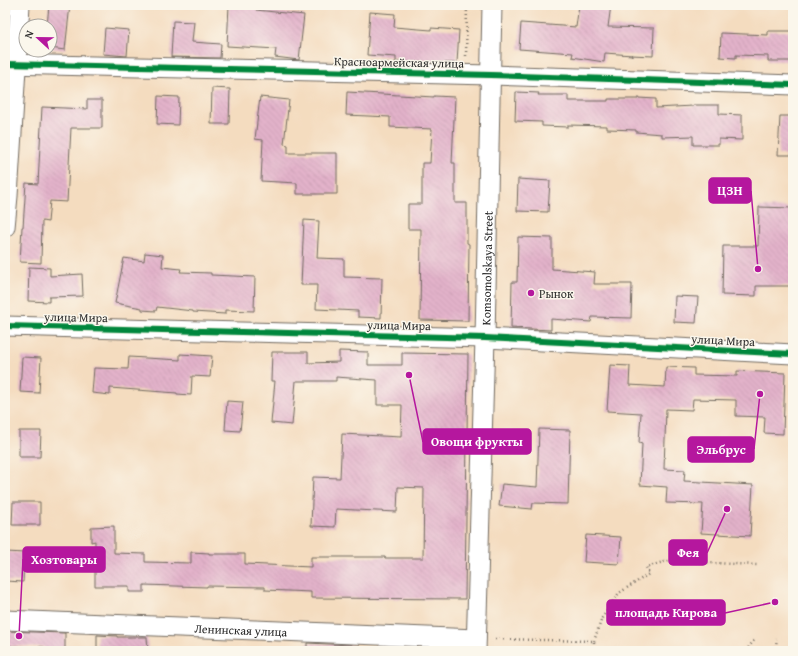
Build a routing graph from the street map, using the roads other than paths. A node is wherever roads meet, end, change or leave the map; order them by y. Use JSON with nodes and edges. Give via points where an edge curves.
{"nodes":[{"id":1,"x":20,"y":5,"type":"edge"},
{"id":2,"x":492,"y":5,"type":"edge"},
{"id":3,"x":11,"y":64,"type":"edge"},
{"id":4,"x":491,"y":75,"type":"junction"},
{"id":5,"x":793,"y":85,"type":"edge"},
{"id":6,"x":5,"y":226,"type":"edge"},
{"id":7,"x":5,"y":326,"type":"edge"},
{"id":8,"x":486,"y":338,"type":"junction"},
{"id":9,"x":793,"y":354,"type":"edge"},
{"id":10,"x":5,"y":620,"type":"edge"},
{"id":11,"x":476,"y":645,"type":"edge"}],
"edges":[{"from":1,"to":3,"type":"street"},
{"from":2,"to":4,"type":"street","name":"Komsomolskaya Street"},
{"from":3,"to":4,"type":"street","name":"Красноармейская улица"},
{"from":3,"to":6,"type":"street"},
{"from":4,"to":5,"type":"street","name":"Красноармейская улица"},
{"from":4,"to":8,"type":"street","name":"Komsomolskaya Street"},
{"from":7,"to":8,"type":"street","name":"улица Мира"},
{"from":8,"to":9,"type":"street","name":"улица Мира"},
{"from":8,"to":11,"type":"street","name":"Komsomolskaya Street"},
{"from":10,"to":11,"type":"street","name":"Ленинская улица"}]}
